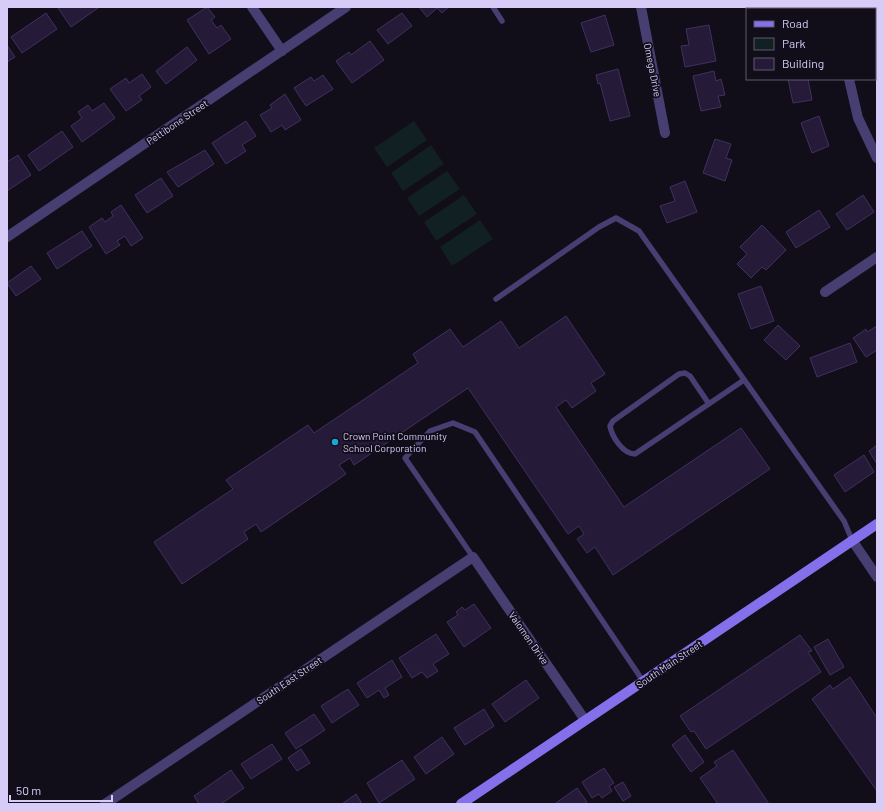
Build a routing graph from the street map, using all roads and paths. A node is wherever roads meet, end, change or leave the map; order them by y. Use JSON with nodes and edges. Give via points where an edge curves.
{"nodes":[{"id":1,"x":252,"y":7,"type":"edge"},
{"id":2,"x":346,"y":7,"type":"edge"},
{"id":3,"x":493,"y":7,"type":"edge"},
{"id":4,"x":641,"y":7,"type":"edge"},
{"id":5,"x":502,"y":21,"type":"dead end"},
{"id":6,"x":282,"y":51,"type":"junction"},
{"id":7,"x":849,"y":80,"type":"edge"},
{"id":8,"x":665,"y":133,"type":"dead end"},
{"id":9,"x":877,"y":158,"type":"edge"},
{"id":10,"x":7,"y":237,"type":"edge"},
{"id":11,"x":877,"y":256,"type":"edge"},
{"id":12,"x":825,"y":292,"type":"dead end"},
{"id":13,"x":496,"y":299,"type":"dead end"},
{"id":14,"x":744,"y":380,"type":"junction"},
{"id":15,"x":709,"y":404,"type":"junction"},
{"id":16,"x":877,"y":524,"type":"edge"},
{"id":17,"x":852,"y":540,"type":"junction"},
{"id":18,"x":473,"y":557,"type":"junction"},
{"id":19,"x":877,"y":577,"type":"edge"},
{"id":20,"x":643,"y":681,"type":"junction"},
{"id":21,"x":585,"y":720,"type":"junction"},
{"id":22,"x":106,"y":804,"type":"edge"},
{"id":23,"x":461,"y":804,"type":"edge"}],
"edges":[{"from":1,"to":6,"type":"street"},
{"from":2,"to":6,"type":"street","name":"Pettibone Street"},
{"from":3,"to":5,"type":"lane"},
{"from":4,"to":8,"type":"street","name":"Omega Drive"},
{"from":6,"to":10,"type":"street","name":"Pettibone Street"},
{"from":7,"to":9,"type":"street","via":[[858,118]]},
{"from":11,"to":12,"type":"street"},
{"from":13,"to":14,"type":"lane","via":[[599,227],[616,218],[639,231]]},
{"from":14,"to":15,"type":"lane"},
{"from":14,"to":17,"type":"lane","via":[[844,521]]},
{"from":15,"to":15,"type":"lane","via":[[635,454],[625,451],[611,431],[613,421],[679,374],[685,373],[690,376]]},
{"from":16,"to":17,"type":"street","name":"South Main Street"},
{"from":17,"to":19,"type":"street"},
{"from":17,"to":20,"type":"street","name":"South Main Street"},
{"from":18,"to":20,"type":"lane","via":[[405,458],[430,431],[453,423],[475,432]]},
{"from":18,"to":21,"type":"street","name":"Valomen Drive"},
{"from":18,"to":22,"type":"street","name":"South East Street"},
{"from":20,"to":21,"type":"street","name":"South Main Street"},
{"from":21,"to":23,"type":"street","name":"South Main Street"}]}
